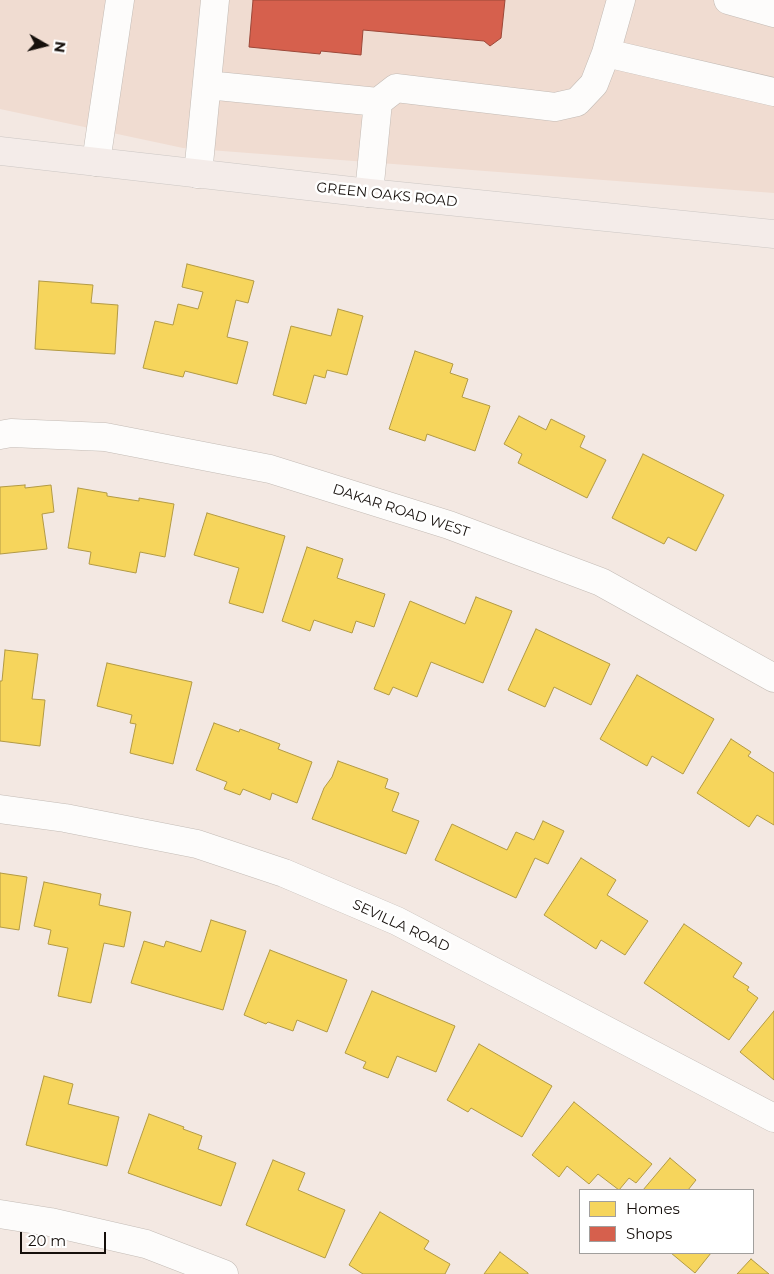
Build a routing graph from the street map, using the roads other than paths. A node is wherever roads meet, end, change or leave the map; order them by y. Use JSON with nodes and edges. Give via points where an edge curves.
{"nodes":[{"id":1,"x":120,"y":0,"type":"edge"},
{"id":2,"x":215,"y":0,"type":"edge"},
{"id":3,"x":621,"y":0,"type":"edge"},
{"id":4,"x":728,"y":0,"type":"edge"},
{"id":5,"x":774,"y":13,"type":"edge"},
{"id":6,"x":606,"y":53,"type":"junction"},
{"id":7,"x":207,"y":85,"type":"junction"},
{"id":8,"x":774,"y":92,"type":"edge"},
{"id":9,"x":378,"y":102,"type":"junction"},
{"id":10,"x":0,"y":151,"type":"edge"},
{"id":11,"x":96,"y":162,"type":"junction"},
{"id":12,"x":198,"y":174,"type":"junction"},
{"id":13,"x":369,"y":193,"type":"junction"},
{"id":14,"x":774,"y":234,"type":"edge"},
{"id":15,"x":0,"y":436,"type":"edge"},
{"id":16,"x":774,"y":678,"type":"edge"},
{"id":17,"x":0,"y":809,"type":"edge"},
{"id":18,"x":774,"y":1118,"type":"edge"},
{"id":19,"x":0,"y":1214,"type":"edge"},
{"id":20,"x":224,"y":1274,"type":"edge"}],
"edges":[{"from":1,"to":11,"type":"street"},
{"from":2,"to":7,"type":"street"},
{"from":3,"to":6,"type":"street"},
{"from":4,"to":5,"type":"street"},
{"from":6,"to":8,"type":"street"},
{"from":6,"to":9,"type":"street","via":[[594,84],[577,102],[555,107],[396,88]]},
{"from":7,"to":9,"type":"street"},
{"from":7,"to":12,"type":"street"},
{"from":9,"to":13,"type":"street"},
{"from":10,"to":11,"type":"main road","name":"GREEN OAKS ROAD"},
{"from":11,"to":12,"type":"main road","name":"GREEN OAKS ROAD"},
{"from":12,"to":13,"type":"main road","name":"GREEN OAKS ROAD"},
{"from":13,"to":14,"type":"main road","name":"GREEN OAKS ROAD"},
{"from":15,"to":16,"type":"street","name":"DAKAR ROAD WEST","via":[[11,433],[105,437],[289,474],[449,525],[601,582]]},
{"from":17,"to":18,"type":"street","name":"SEVILLA ROAD","via":[[65,818],[197,844],[284,873],[396,921]]},
{"from":19,"to":20,"type":"street","via":[[146,1244]]}]}
